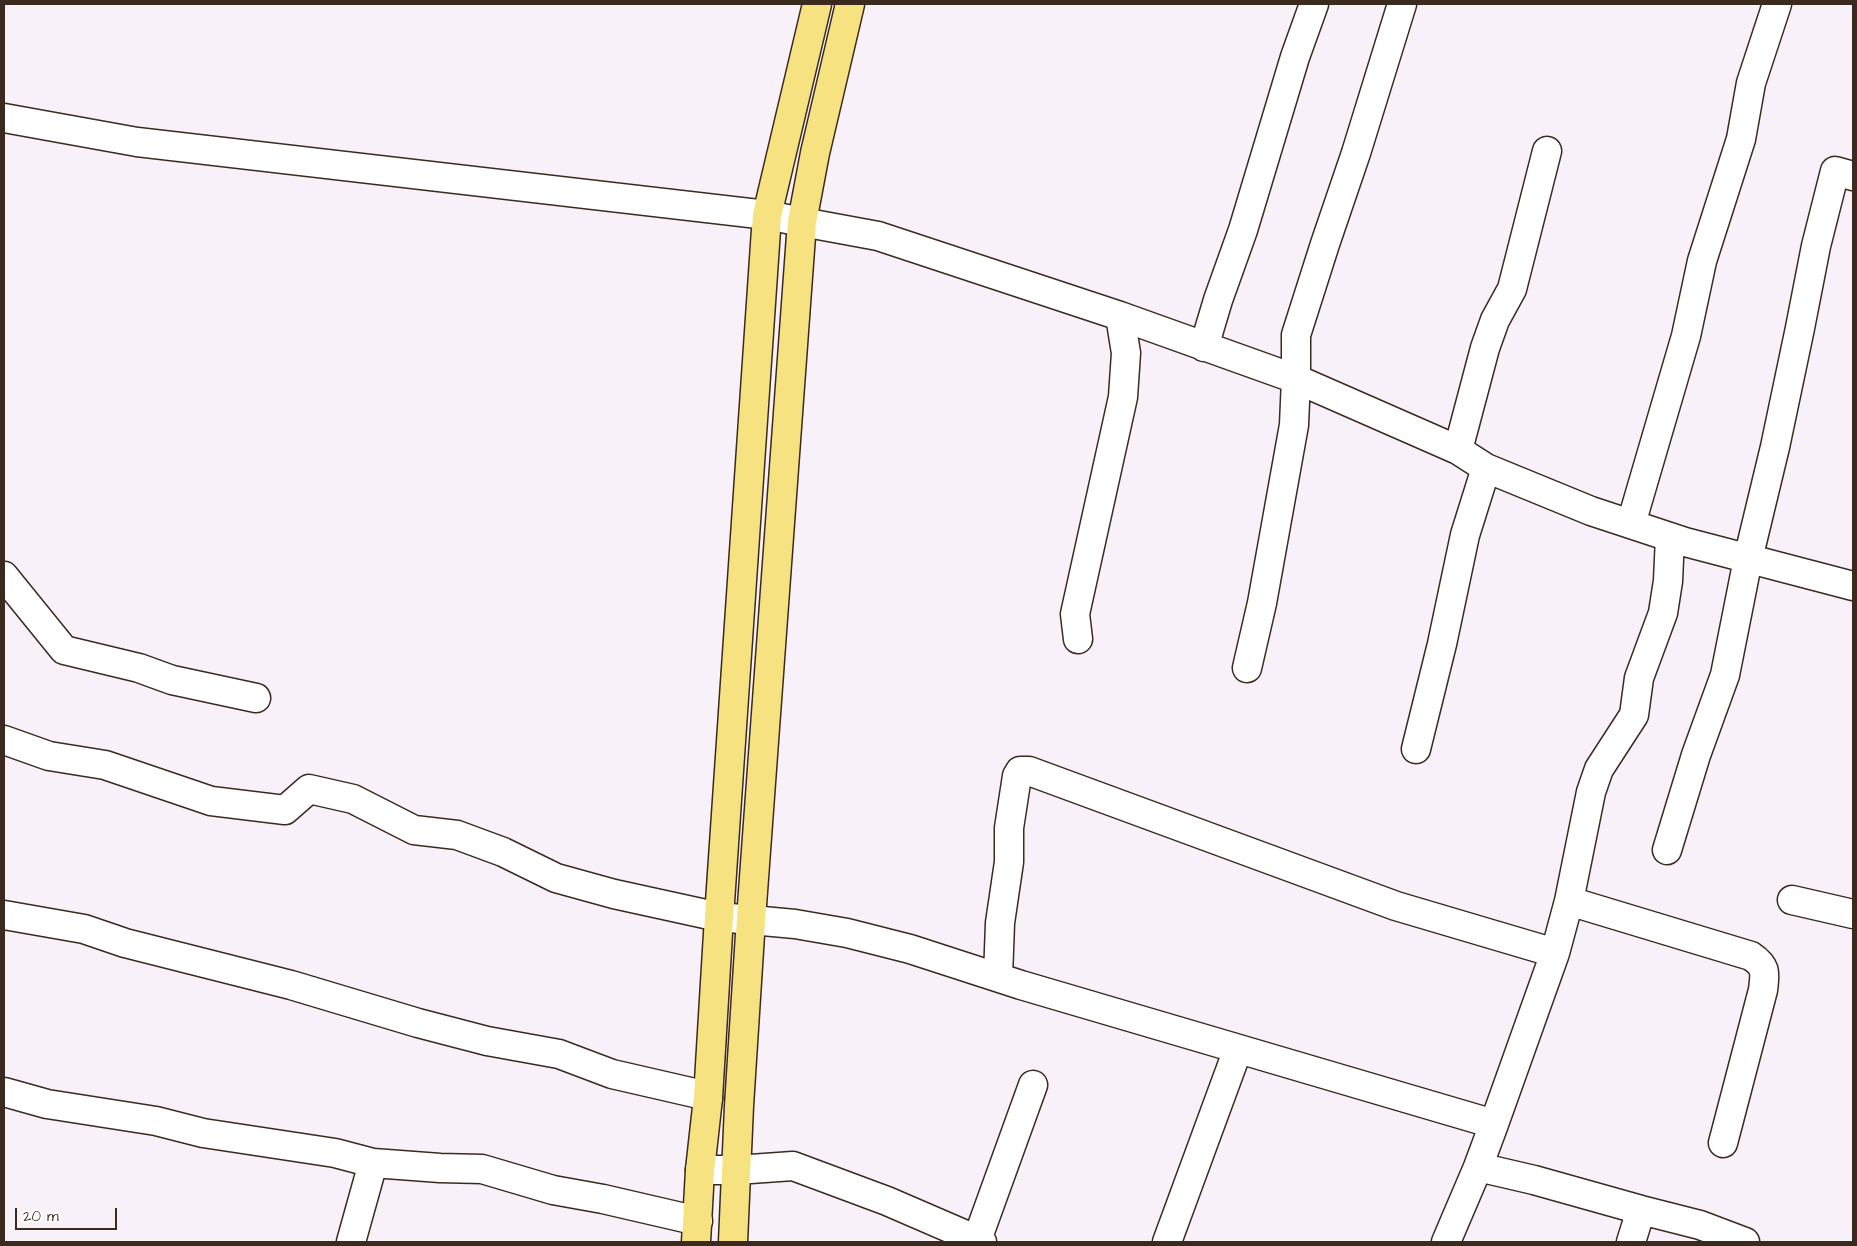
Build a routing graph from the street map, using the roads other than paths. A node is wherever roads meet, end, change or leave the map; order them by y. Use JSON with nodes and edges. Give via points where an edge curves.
{"nodes":[{"id":1,"x":816,"y":4,"type":"edge"},
{"id":2,"x":850,"y":4,"type":"edge"},
{"id":3,"x":1314,"y":4,"type":"edge"},
{"id":4,"x":1402,"y":4,"type":"edge"},
{"id":5,"x":1777,"y":4,"type":"edge"},
{"id":6,"x":4,"y":118,"type":"edge"},
{"id":7,"x":1547,"y":151,"type":"dead end"},
{"id":8,"x":1853,"y":176,"type":"edge"},
{"id":9,"x":767,"y":215,"type":"junction"},
{"id":10,"x":802,"y":222,"type":"junction"},
{"id":11,"x":1120,"y":316,"type":"junction"},
{"id":12,"x":1204,"y":347,"type":"junction"},
{"id":13,"x":1296,"y":379,"type":"junction"},
{"id":14,"x":1458,"y":450,"type":"junction"},
{"id":15,"x":1486,"y":468,"type":"junction"},
{"id":16,"x":1631,"y":524,"type":"junction"},
{"id":17,"x":1670,"y":537,"type":"junction"},
{"id":18,"x":1748,"y":559,"type":"junction"},
{"id":19,"x":4,"y":576,"type":"edge"},
{"id":20,"x":1853,"y":586,"type":"edge"},
{"id":21,"x":1078,"y":640,"type":"dead end"},
{"id":22,"x":1247,"y":668,"type":"dead end"},
{"id":23,"x":256,"y":698,"type":"dead end"},
{"id":24,"x":4,"y":740,"type":"edge"},
{"id":25,"x":1416,"y":749,"type":"dead end"},
{"id":26,"x":1667,"y":850,"type":"dead end"},
{"id":27,"x":1792,"y":900,"type":"dead end"},
{"id":28,"x":1569,"y":901,"type":"junction"},
{"id":29,"x":1853,"y":914,"type":"edge"},
{"id":30,"x":4,"y":915,"type":"edge"},
{"id":31,"x":719,"y":917,"type":"junction"},
{"id":32,"x":751,"y":919,"type":"junction"},
{"id":33,"x":1555,"y":953,"type":"junction"},
{"id":34,"x":998,"y":977,"type":"junction"},
{"id":35,"x":1238,"y":1049,"type":"junction"},
{"id":36,"x":1034,"y":1085,"type":"dead end"},
{"id":37,"x":4,"y":1092,"type":"edge"},
{"id":38,"x":708,"y":1098,"type":"junction"},
{"id":39,"x":1494,"y":1124,"type":"junction"},
{"id":40,"x":1723,"y":1143,"type":"dead end"},
{"id":41,"x":373,"y":1163,"type":"junction"},
{"id":42,"x":1478,"y":1167,"type":"junction"},
{"id":43,"x":700,"y":1170,"type":"junction"},
{"id":44,"x":736,"y":1170,"type":"junction"},
{"id":45,"x":1641,"y":1210,"type":"junction"},
{"id":46,"x":697,"y":1231,"type":"edge"},
{"id":47,"x":980,"y":1241,"type":"edge"},
{"id":48,"x":351,"y":1242,"type":"edge"},
{"id":49,"x":733,"y":1242,"type":"edge"},
{"id":50,"x":1167,"y":1242,"type":"edge"},
{"id":51,"x":1446,"y":1242,"type":"edge"},
{"id":52,"x":1631,"y":1242,"type":"edge"},
{"id":53,"x":1745,"y":1242,"type":"edge"}],
"edges":[{"from":1,"to":9,"type":"highway"},
{"from":2,"to":10,"type":"highway"},
{"from":3,"to":12,"type":"street"},
{"from":4,"to":13,"type":"street","via":[[1296,335]]},
{"from":5,"to":16,"type":"street","via":[[1751,83],[1741,139],[1702,261],[1686,336]]},
{"from":6,"to":9,"type":"street","via":[[137,142]]},
{"from":7,"to":14,"type":"street","via":[[1512,289],[1495,320],[1485,348]]},
{"from":8,"to":18,"type":"street","via":[[1835,171],[1831,184]]},
{"from":9,"to":10,"type":"street"},
{"from":9,"to":31,"type":"highway"},
{"from":10,"to":11,"type":"street","via":[[878,236]]},
{"from":10,"to":32,"type":"highway"},
{"from":11,"to":12,"type":"street"},
{"from":11,"to":21,"type":"street","via":[[1126,352],[1123,397],[1075,614]]},
{"from":12,"to":13,"type":"street"},
{"from":13,"to":14,"type":"street"},
{"from":13,"to":22,"type":"street","via":[[1294,425]]},
{"from":14,"to":15,"type":"street"},
{"from":15,"to":16,"type":"street"},
{"from":15,"to":25,"type":"street","via":[[1465,535]]},
{"from":16,"to":17,"type":"street"},
{"from":17,"to":18,"type":"street"},
{"from":17,"to":28,"type":"street","via":[[1663,613],[1639,678],[1634,715],[1598,769]]},
{"from":18,"to":20,"type":"street"},
{"from":18,"to":26,"type":"street","via":[[1725,675]]},
{"from":19,"to":23,"type":"street","via":[[64,650],[139,668],[172,680]]},
{"from":24,"to":31,"type":"street","via":[[49,756],[105,766],[211,802],[285,810],[309,789],[353,800],[414,830],[457,835],[503,852],[556,878]]},
{"from":27,"to":29,"type":"street"},
{"from":28,"to":33,"type":"street"},
{"from":28,"to":40,"type":"street","via":[[1751,956],[1760,962],[1765,972],[1762,990]]},
{"from":30,"to":38,"type":"street","via":[[84,929],[418,1023],[487,1041],[559,1054],[612,1074]]},
{"from":31,"to":32,"type":"street"},
{"from":31,"to":38,"type":"highway"},
{"from":32,"to":34,"type":"street","via":[[847,933]]},
{"from":32,"to":44,"type":"highway"},
{"from":33,"to":34,"type":"street","via":[[1396,906],[1024,770],[1018,776],[1009,828],[1009,862],[1000,923]]},
{"from":33,"to":39,"type":"street"},
{"from":34,"to":35,"type":"street"},
{"from":35,"to":39,"type":"street"},
{"from":35,"to":50,"type":"street"},
{"from":36,"to":47,"type":"street"},
{"from":37,"to":41,"type":"street","via":[[47,1104],[335,1153]]},
{"from":38,"to":43,"type":"highway"},
{"from":39,"to":42,"type":"street"},
{"from":41,"to":46,"type":"street","via":[[482,1169],[553,1190],[603,1199]]},
{"from":41,"to":48,"type":"street"},
{"from":42,"to":45,"type":"street"},
{"from":42,"to":51,"type":"street"},
{"from":43,"to":44,"type":"street"},
{"from":43,"to":46,"type":"highway"},
{"from":44,"to":47,"type":"street","via":[[793,1166],[887,1201]]},
{"from":44,"to":49,"type":"highway"},
{"from":45,"to":52,"type":"street"},
{"from":45,"to":53,"type":"street","via":[[1700,1225]]}]}
